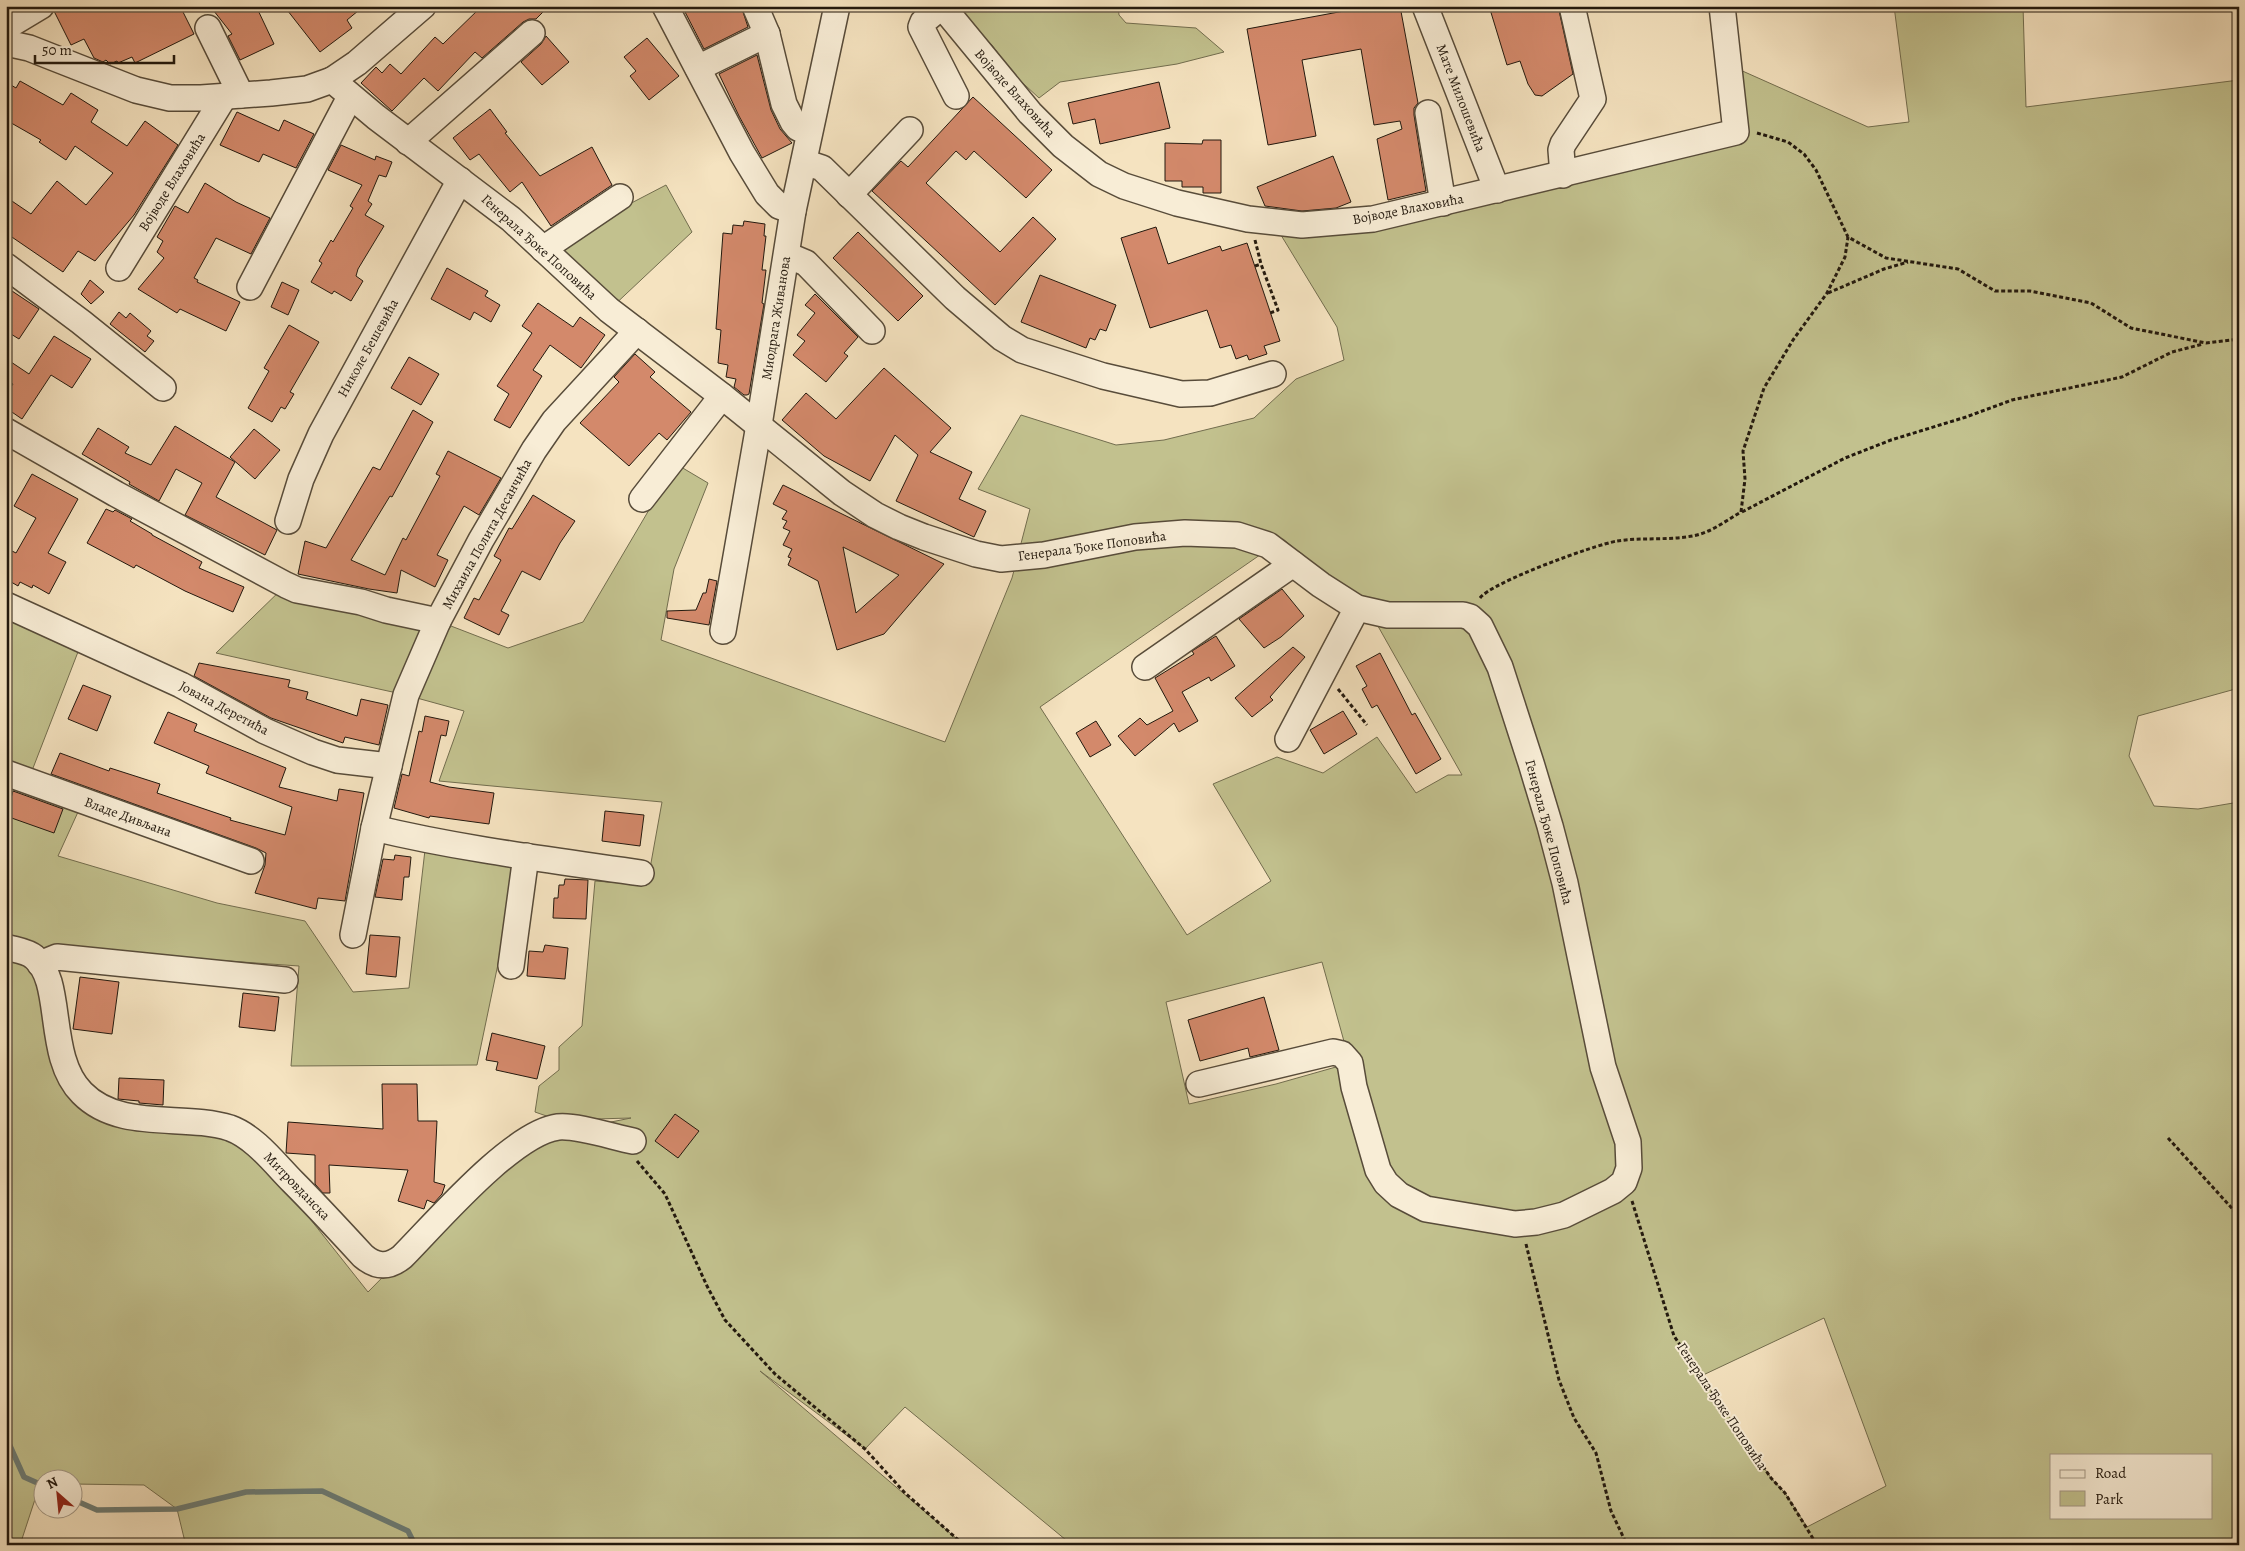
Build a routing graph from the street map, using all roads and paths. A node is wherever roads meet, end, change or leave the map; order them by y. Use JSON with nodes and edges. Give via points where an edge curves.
{"nodes":[{"id":1,"x":41,"y":6,"type":"edge"},
{"id":2,"x":423,"y":6,"type":"edge"},
{"id":3,"x":665,"y":6,"type":"edge"},
{"id":4,"x":755,"y":6,"type":"edge"},
{"id":5,"x":837,"y":6,"type":"edge"},
{"id":6,"x":942,"y":6,"type":"edge"},
{"id":7,"x":1425,"y":6,"type":"edge"},
{"id":8,"x":1572,"y":6,"type":"edge"},
{"id":9,"x":1722,"y":6,"type":"edge"},
{"id":10,"x":6,"y":27,"type":"edge"},
{"id":11,"x":208,"y":28,"type":"dead end"},
{"id":12,"x":532,"y":33,"type":"dead end"},
{"id":13,"x":767,"y":34,"type":"junction"},
{"id":14,"x":6,"y":43,"type":"edge"},
{"id":15,"x":698,"y":68,"type":"junction"},
{"id":16,"x":341,"y":88,"type":"junction"},
{"id":17,"x":232,"y":96,"type":"junction"},
{"id":18,"x":956,"y":96,"type":"dead end"},
{"id":19,"x":1428,"y":113,"type":"dead end"},
{"id":20,"x":910,"y":130,"type":"dead end"},
{"id":21,"x":809,"y":132,"type":"junction"},
{"id":22,"x":1736,"y":132,"type":"junction"},
{"id":23,"x":408,"y":142,"type":"junction"},
{"id":24,"x":804,"y":162,"type":"junction"},
{"id":25,"x":1563,"y":175,"type":"junction"},
{"id":26,"x":460,"y":180,"type":"junction"},
{"id":27,"x":1497,"y":190,"type":"junction"},
{"id":28,"x":849,"y":195,"type":"junction"},
{"id":29,"x":620,"y":197,"type":"dead end"},
{"id":30,"x":1443,"y":203,"type":"junction"},
{"id":31,"x":793,"y":211,"type":"junction"},
{"id":32,"x":1254,"y":237,"type":"dead end"},
{"id":33,"x":1848,"y":237,"type":"junction"},
{"id":34,"x":543,"y":249,"type":"junction"},
{"id":35,"x":786,"y":255,"type":"junction"},
{"id":36,"x":1912,"y":261,"type":"junction"},
{"id":37,"x":1262,"y":264,"type":"junction"},
{"id":38,"x":1255,"y":266,"type":"dead end"},
{"id":39,"x":119,"y":268,"type":"dead end"},
{"id":40,"x":7,"y":269,"type":"edge"},
{"id":41,"x":250,"y":287,"type":"dead end"},
{"id":42,"x":1827,"y":293,"type":"junction"},
{"id":43,"x":1270,"y":313,"type":"dead end"},
{"id":44,"x":637,"y":331,"type":"junction"},
{"id":45,"x":872,"y":331,"type":"dead end"},
{"id":46,"x":2239,"y":339,"type":"edge"},
{"id":47,"x":2206,"y":343,"type":"junction"},
{"id":48,"x":1273,"y":374,"type":"dead end"},
{"id":49,"x":163,"y":388,"type":"dead end"},
{"id":50,"x":722,"y":396,"type":"junction"},
{"id":51,"x":759,"y":426,"type":"junction"},
{"id":52,"x":6,"y":431,"type":"edge"},
{"id":53,"x":642,"y":498,"type":"dead end"},
{"id":54,"x":1741,"y":512,"type":"junction"},
{"id":55,"x":288,"y":521,"type":"dead end"},
{"id":56,"x":1293,"y":564,"type":"junction"},
{"id":57,"x":6,"y":605,"type":"edge"},
{"id":58,"x":1357,"y":608,"type":"junction"},
{"id":59,"x":1470,"y":616,"type":"junction"},
{"id":60,"x":438,"y":621,"type":"junction"},
{"id":61,"x":723,"y":631,"type":"dead end"},
{"id":62,"x":1146,"y":667,"type":"dead end"},
{"id":63,"x":1324,"y":672,"type":"junction"},
{"id":64,"x":1367,"y":726,"type":"dead end"},
{"id":65,"x":1288,"y":739,"type":"dead end"},
{"id":66,"x":389,"y":766,"type":"junction"},
{"id":67,"x":6,"y":773,"type":"edge"},
{"id":68,"x":374,"y":828,"type":"junction"},
{"id":69,"x":526,"y":856,"type":"junction"},
{"id":70,"x":251,"y":861,"type":"dead end"},
{"id":71,"x":640,"y":872,"type":"dead end"},
{"id":72,"x":353,"y":935,"type":"dead end"},
{"id":73,"x":6,"y":947,"type":"edge"},
{"id":74,"x":40,"y":964,"type":"junction"},
{"id":75,"x":511,"y":966,"type":"dead end"},
{"id":76,"x":285,"y":980,"type":"dead end"},
{"id":77,"x":1199,"y":1084,"type":"dead end"},
{"id":78,"x":2168,"y":1138,"type":"dead end"},
{"id":79,"x":633,"y":1141,"type":"joint"},
{"id":80,"x":1629,"y":1168,"type":"junction"},
{"id":81,"x":2239,"y":1216,"type":"edge"},
{"id":82,"x":1515,"y":1224,"type":"junction"},
{"id":83,"x":964,"y":1545,"type":"edge"},
{"id":84,"x":1627,"y":1545,"type":"edge"},
{"id":85,"x":1818,"y":1545,"type":"edge"}],
"edges":[{"from":1,"to":10,"type":"street"},
{"from":2,"to":16,"type":"street","via":[[357,62]]},
{"from":3,"to":15,"type":"street"},
{"from":4,"to":13,"type":"street"},
{"from":5,"to":21,"type":"street","name":"Миодрага Живанова"},
{"from":6,"to":18,"type":"street","via":[[921,27]]},
{"from":6,"to":30,"type":"street","name":"Војводе Влаховића","via":[[1015,97],[1046,130],[1082,162],[1124,186],[1203,210],[1302,225],[1373,219]]},
{"from":7,"to":27,"type":"street","name":"Мате Милошевића"},
{"from":8,"to":25,"type":"street","via":[[1594,95],[1563,144]]},
{"from":9,"to":22,"type":"street"},
{"from":11,"to":17,"type":"street"},
{"from":12,"to":23,"type":"street"},
{"from":13,"to":15,"type":"street"},
{"from":13,"to":21,"type":"street","via":[[784,104],[798,128]]},
{"from":14,"to":17,"type":"street","via":[[29,48],[136,90],[183,99]]},
{"from":15,"to":31,"type":"street","via":[[766,194],[779,206]]},
{"from":16,"to":17,"type":"street"},
{"from":16,"to":23,"type":"street","name":"Генерала Ђоке Поповића"},
{"from":16,"to":41,"type":"street"},
{"from":17,"to":39,"type":"street","name":"Војводе Влаховића"},
{"from":19,"to":30,"type":"street"},
{"from":20,"to":28,"type":"street"},
{"from":21,"to":24,"type":"street","name":"Миодрага Живанова"},
{"from":22,"to":25,"type":"street","name":"Војводе Влаховића"},
{"from":22,"to":33,"type":"path","via":[[1756,133],[1788,142],[1804,154],[1816,170]]},
{"from":23,"to":26,"type":"street","name":"Генерала Ђоке Поповића"},
{"from":24,"to":28,"type":"street","via":[[822,168]]},
{"from":24,"to":31,"type":"street","name":"Миодрага Живанова"},
{"from":25,"to":27,"type":"street","name":"Војводе Влаховића"},
{"from":26,"to":34,"type":"street","name":"Генерала Ђоке Поповића","via":[[511,218]]},
{"from":26,"to":55,"type":"street","name":"Николе Бешевића","via":[[321,434],[301,479]]},
{"from":27,"to":30,"type":"street","name":"Војводе Влаховића"},
{"from":28,"to":48,"type":"street","via":[[955,298],[1002,338],[1022,350],[1103,376],[1181,394],[1210,393]]},
{"from":29,"to":34,"type":"street"},
{"from":31,"to":35,"type":"street","name":"Миодрага Живанова"},
{"from":32,"to":37,"type":"path"},
{"from":33,"to":36,"type":"path","via":[[1886,258]]},
{"from":33,"to":42,"type":"path","via":[[1845,257]]},
{"from":34,"to":44,"type":"street","name":"Генерала Ђоке Поповића","via":[[609,310]]},
{"from":35,"to":45,"type":"street","via":[[806,263]]},
{"from":35,"to":51,"type":"street","name":"Миодрага Живанова"},
{"from":36,"to":42,"type":"path"},
{"from":36,"to":47,"type":"path","via":[[1958,269],[1995,290],[2030,292],[2091,303],[2131,328]]},
{"from":37,"to":38,"type":"path"},
{"from":37,"to":43,"type":"path","via":[[1278,310]]},
{"from":40,"to":49,"type":"street","via":[[81,322]]},
{"from":42,"to":54,"type":"path","via":[[1764,388],[1743,451],[1745,479]]},
{"from":44,"to":50,"type":"street","name":"Генерала Ђоке Поповића"},
{"from":44,"to":60,"type":"street","name":"Михаила Полита Десанчића","via":[[554,421],[534,450],[480,540]]},
{"from":46,"to":47,"type":"path"},
{"from":47,"to":54,"type":"path","via":[[2172,352],[2122,377],[2012,400],[1891,440],[1845,458]]},
{"from":50,"to":51,"type":"street","name":"Генерала Ђоке Поповића"},
{"from":50,"to":53,"type":"street"},
{"from":51,"to":56,"type":"street","name":"Генерала Ђоке Поповића","via":[[875,514],[924,537],[976,554],[1022,558],[1135,537],[1221,534],[1237,535],[1268,545]]},
{"from":51,"to":61,"type":"street","name":"Миодрага Живанова"},
{"from":52,"to":60,"type":"street","via":[[286,585]]},
{"from":54,"to":59,"type":"path","via":[[1697,535],[1618,541],[1575,554],[1499,584],[1482,595]]},
{"from":56,"to":58,"type":"street","name":"Генерала Ђоке Поповића"},
{"from":56,"to":62,"type":"street"},
{"from":57,"to":66,"type":"street","name":"Јована Деретића","via":[[181,685],[265,731],[313,752],[337,760]]},
{"from":58,"to":59,"type":"street","name":"Генерала Ђоке Поповића","via":[[1388,615]]},
{"from":58,"to":63,"type":"street"},
{"from":59,"to":80,"type":"street","name":"Генерала Ђоке Поповића","via":[[1480,626],[1500,667],[1532,763],[1565,883],[1603,1067],[1628,1142]]},
{"from":60,"to":66,"type":"street","name":"Михаила Полита Десанчића","via":[[406,695]]},
{"from":63,"to":64,"type":"path"},
{"from":63,"to":65,"type":"street"},
{"from":66,"to":68,"type":"street"},
{"from":67,"to":70,"type":"street","name":"Владе Дивљана"},
{"from":68,"to":69,"type":"street"},
{"from":68,"to":72,"type":"street"},
{"from":69,"to":71,"type":"street"},
{"from":69,"to":75,"type":"street"},
{"from":73,"to":74,"type":"street","via":[[28,954]]},
{"from":74,"to":76,"type":"street","via":[[57,958]]},
{"from":74,"to":79,"type":"street","name":"Митровданска","via":[[50,985],[65,1070],[82,1094],[113,1112],[153,1120],[231,1128],[270,1159],[363,1256],[379,1265],[394,1264],[402,1258],[498,1160],[534,1136],[560,1127]]},
{"from":77,"to":82,"type":"street","via":[[1333,1052],[1342,1054],[1350,1063],[1378,1170],[1398,1195],[1426,1209]]},
{"from":78,"to":81,"type":"path"},
{"from":79,"to":83,"type":"path","via":[[630,1153],[666,1194],[725,1320],[775,1374],[865,1449],[905,1493]]},
{"from":80,"to":82,"type":"street","via":[[1624,1182],[1605,1195],[1564,1215]]},
{"from":80,"to":85,"type":"path","name":"Генерала Ђоке Поповића","via":[[1629,1191],[1674,1336],[1771,1478],[1785,1492]]},
{"from":82,"to":84,"type":"path","via":[[1526,1244],[1559,1380],[1574,1418],[1596,1452],[1611,1511]]}]}
